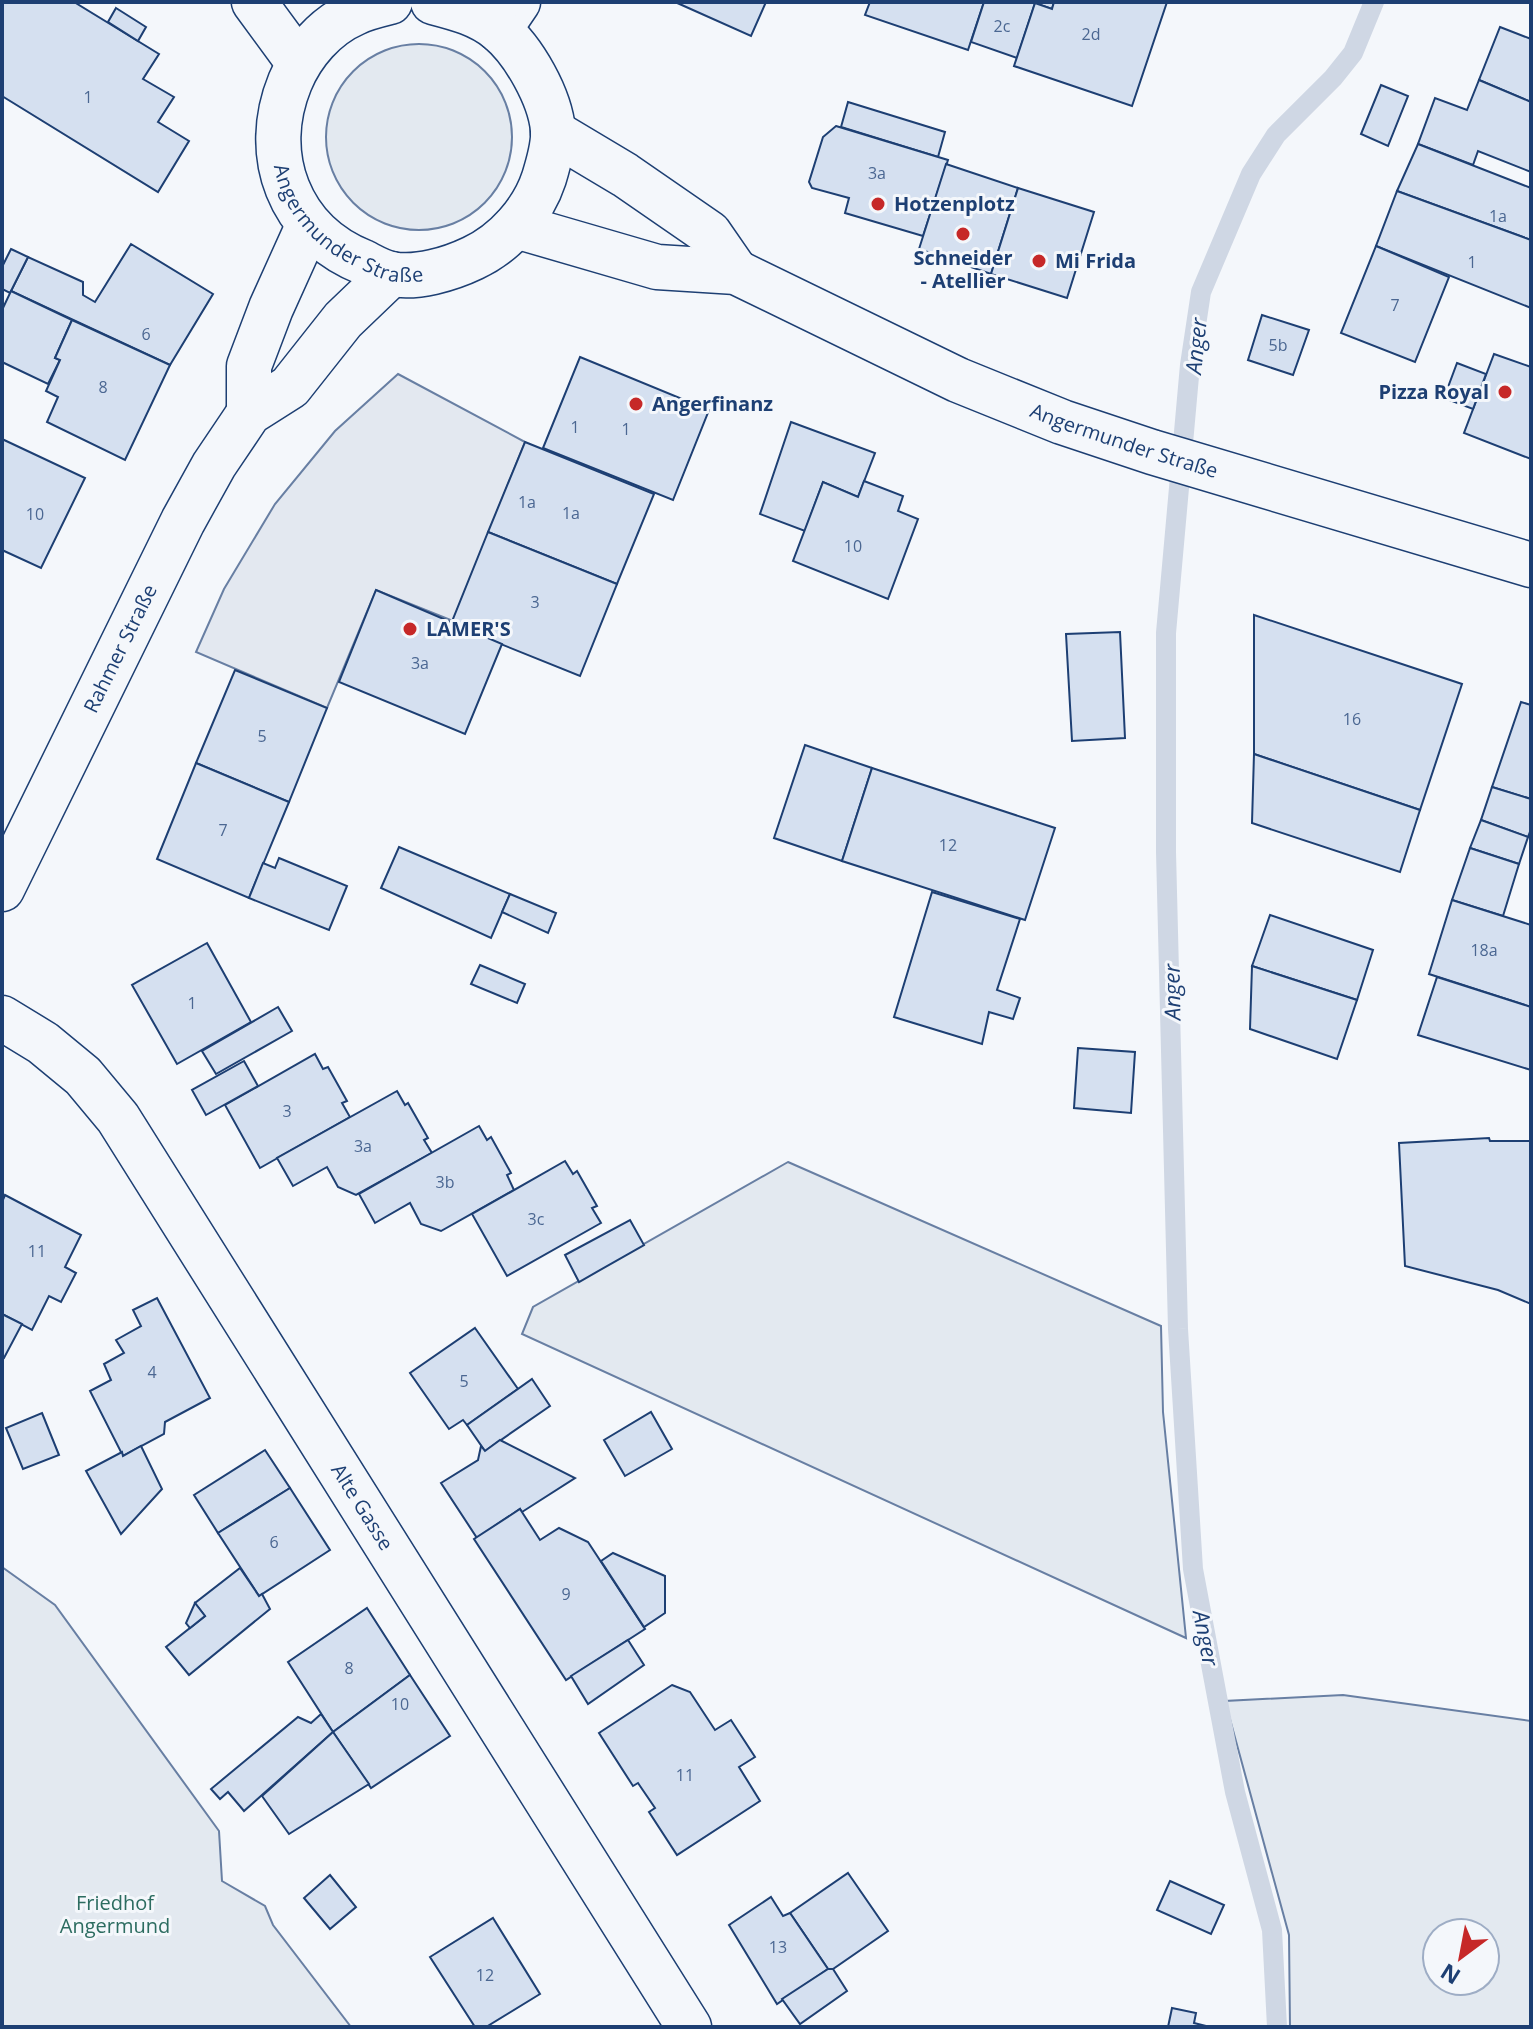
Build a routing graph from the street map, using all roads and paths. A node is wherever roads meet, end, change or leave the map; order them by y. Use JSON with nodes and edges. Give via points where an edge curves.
{"nodes":[{"id":1,"x":254,"y":2,"type":"edge"},
{"id":2,"x":390,"y":2,"type":"edge"},
{"id":3,"x":433,"y":2,"type":"edge"},
{"id":4,"x":508,"y":16,"type":"edge"},
{"id":5,"x":298,"y":62,"type":"junction"},
{"id":6,"x":553,"y":132,"type":"junction"},
{"id":7,"x":308,"y":226,"type":"junction"},
{"id":8,"x":516,"y":226,"type":"junction"},
{"id":9,"x":736,"y":272,"type":"junction"},
{"id":10,"x":391,"y":274,"type":"junction"},
{"id":11,"x":249,"y":413,"type":"junction"},
{"id":12,"x":1531,"y":565,"type":"edge"},
{"id":13,"x":2,"y":889,"type":"edge"},
{"id":14,"x":2,"y":1018,"type":"edge"},
{"id":15,"x":689,"y":2027,"type":"edge"}],
"edges":[{"from":1,"to":5,"type":"main road"},
{"from":2,"to":5,"type":"main road","name":"Angermunder Straße","via":[[354,13],[322,34]]},
{"from":3,"to":4,"type":"main road","name":"Angermunder Straße"},
{"from":4,"to":6,"type":"main road","name":"Angermunder Straße"},
{"from":5,"to":7,"type":"main road","name":"Angermunder Straße","via":[[279,108],[277,155],[292,201]]},
{"from":6,"to":8,"type":"main road","name":"Angermunder Straße","via":[[544,179]]},
{"from":6,"to":9,"type":"main road","name":"Angermunder Straße","via":[[709,233]]},
{"from":7,"to":10,"type":"main road","name":"Angermunder Straße","via":[[348,256]]},
{"from":7,"to":11,"type":"main road","via":[[249,366]]},
{"from":8,"to":9,"type":"main road","name":"Angermunder Straße","via":[[657,267]]},
{"from":8,"to":10,"type":"main road","name":"Angermunder Straße","via":[[488,251],[453,268]]},
{"from":9,"to":12,"type":"main road","name":"Angermunder Straße","via":[[958,380],[1062,422]]},
{"from":10,"to":11,"type":"main road","name":"Rahmer Straße","via":[[343,320],[290,387]]},
{"from":11,"to":13,"type":"main road","name":"Rahmer Straße","via":[[183,521]]},
{"from":14,"to":15,"type":"main road","name":"Alte Gasse","via":[[83,1076],[118,1118]]}]}
